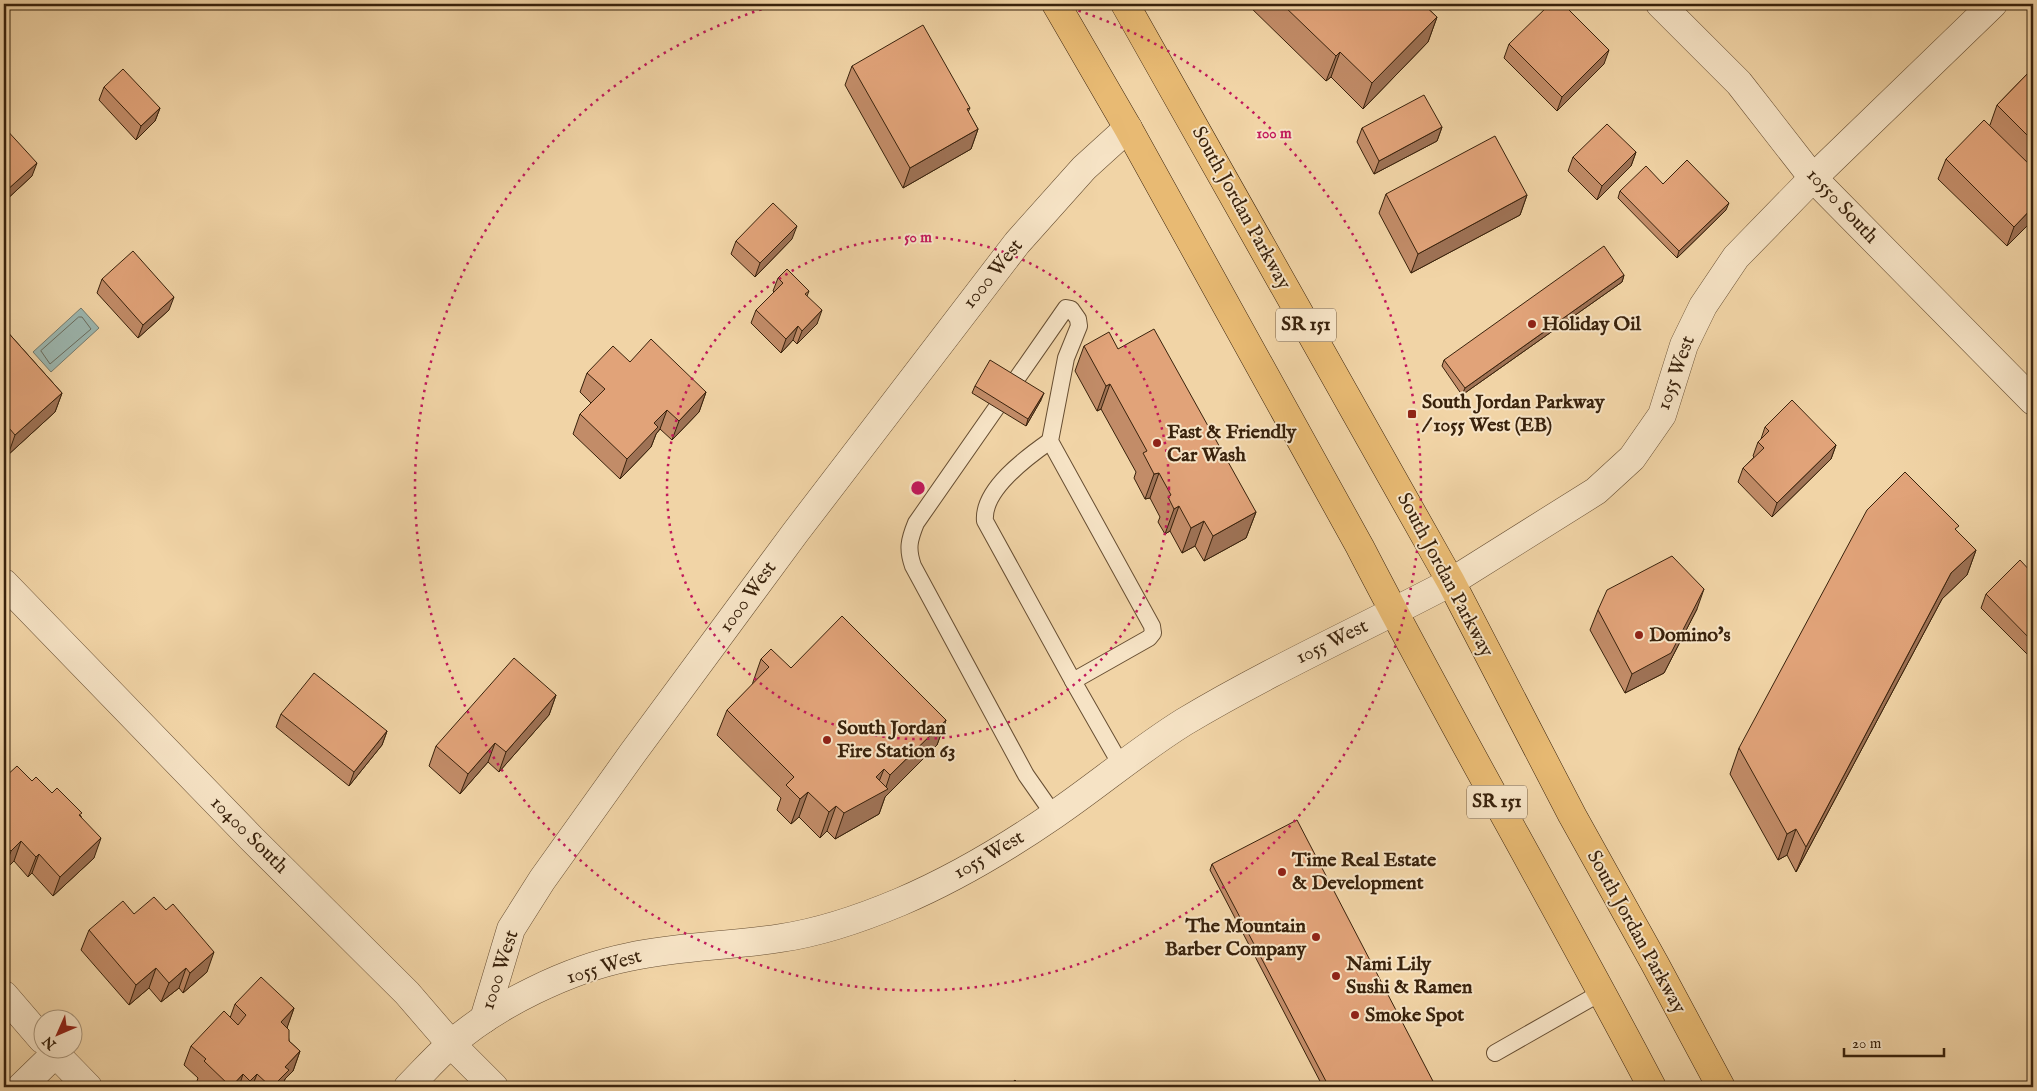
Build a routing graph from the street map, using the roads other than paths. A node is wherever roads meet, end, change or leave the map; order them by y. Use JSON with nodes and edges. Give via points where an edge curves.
{"nodes":[{"id":1,"x":1056,"y":4,"type":"edge"},
{"id":2,"x":1125,"y":4,"type":"edge"},
{"id":3,"x":1660,"y":4,"type":"edge"},
{"id":4,"x":1993,"y":4,"type":"edge"},
{"id":5,"x":1123,"y":121,"type":"junction"},
{"id":6,"x":1813,"y":178,"type":"junction"},
{"id":7,"x":2033,"y":400,"type":"edge"},
{"id":8,"x":1050,"y":441,"type":"junction"},
{"id":9,"x":1451,"y":582,"type":"junction"},
{"id":10,"x":4,"y":584,"type":"edge"},
{"id":11,"x":1392,"y":612,"type":"junction"},
{"id":12,"x":1073,"y":681,"type":"junction"},
{"id":13,"x":1121,"y":765,"type":"junction"},
{"id":14,"x":1054,"y":814,"type":"junction"},
{"id":15,"x":1602,"y":992,"type":"junction"},
{"id":16,"x":4,"y":995,"type":"edge"},
{"id":17,"x":484,"y":1019,"type":"junction"},
{"id":18,"x":32,"y":1027,"type":"edge"},
{"id":19,"x":451,"y":1044,"type":"junction"},
{"id":20,"x":1495,"y":1053,"type":"dead end"},
{"id":21,"x":41,"y":1058,"type":"edge"},
{"id":22,"x":60,"y":1058,"type":"edge"},
{"id":23,"x":21,"y":1087,"type":"edge"},
{"id":24,"x":88,"y":1087,"type":"edge"},
{"id":25,"x":408,"y":1087,"type":"edge"},
{"id":26,"x":494,"y":1087,"type":"edge"},
{"id":27,"x":1652,"y":1087,"type":"edge"},
{"id":28,"x":1721,"y":1087,"type":"edge"}],
"edges":[{"from":1,"to":5,"type":"main road","number":"SR 151"},
{"from":2,"to":9,"type":"main road","name":"South Jordan Parkway","number":"SR 151"},
{"from":3,"to":6,"type":"street","name":"10550 South","via":[[1740,83]]},
{"from":4,"to":6,"type":"street","name":"1055 West"},
{"from":5,"to":11,"type":"main road","number":"SR 151","via":[[1356,538]]},
{"from":5,"to":17,"type":"street","name":"1000 West","via":[[1017,243],[801,525],[542,880],[511,929]]},
{"from":6,"to":7,"type":"street","name":"10550 South"},
{"from":6,"to":9,"type":"street","name":"1055 West","via":[[1727,268],[1684,345],[1662,415],[1632,458],[1596,491]]},
{"from":8,"to":12,"type":"lane","via":[[1014,468],[984,513],[985,521]]},
{"from":8,"to":12,"type":"lane","via":[[1153,633]]},
{"from":8,"to":14,"type":"lane","via":[[1066,358],[1079,326],[1076,313],[1066,308],[928,504],[916,523],[908,550],[913,566],[1026,775]]},
{"from":9,"to":11,"type":"street","name":"1055 West"},
{"from":9,"to":28,"type":"main road","name":"South Jordan Parkway","number":"SR 151","via":[[1572,815]]},
{"from":10,"to":19,"type":"street","name":"10400 South","via":[[407,993]]},
{"from":11,"to":13,"type":"street","name":"1055 West","via":[[1240,691],[1182,724]]},
{"from":11,"to":15,"type":"main road","number":"SR 151"},
{"from":12,"to":13,"type":"lane"},
{"from":13,"to":14,"type":"street","name":"1055 West"},
{"from":14,"to":17,"type":"street","name":"1055 West","via":[[961,872],[843,924],[783,938],[627,957],[579,972],[530,993]]},
{"from":15,"to":20,"type":"lane"},
{"from":15,"to":27,"type":"main road","number":"SR 151"},
{"from":16,"to":18,"type":"street"},
{"from":17,"to":19,"type":"street","name":"1000 West"},
{"from":19,"to":25,"type":"street","name":"1000 West"},
{"from":19,"to":26,"type":"street","name":"10400 South"},
{"from":21,"to":23,"type":"street"},
{"from":22,"to":24,"type":"street"}]}
